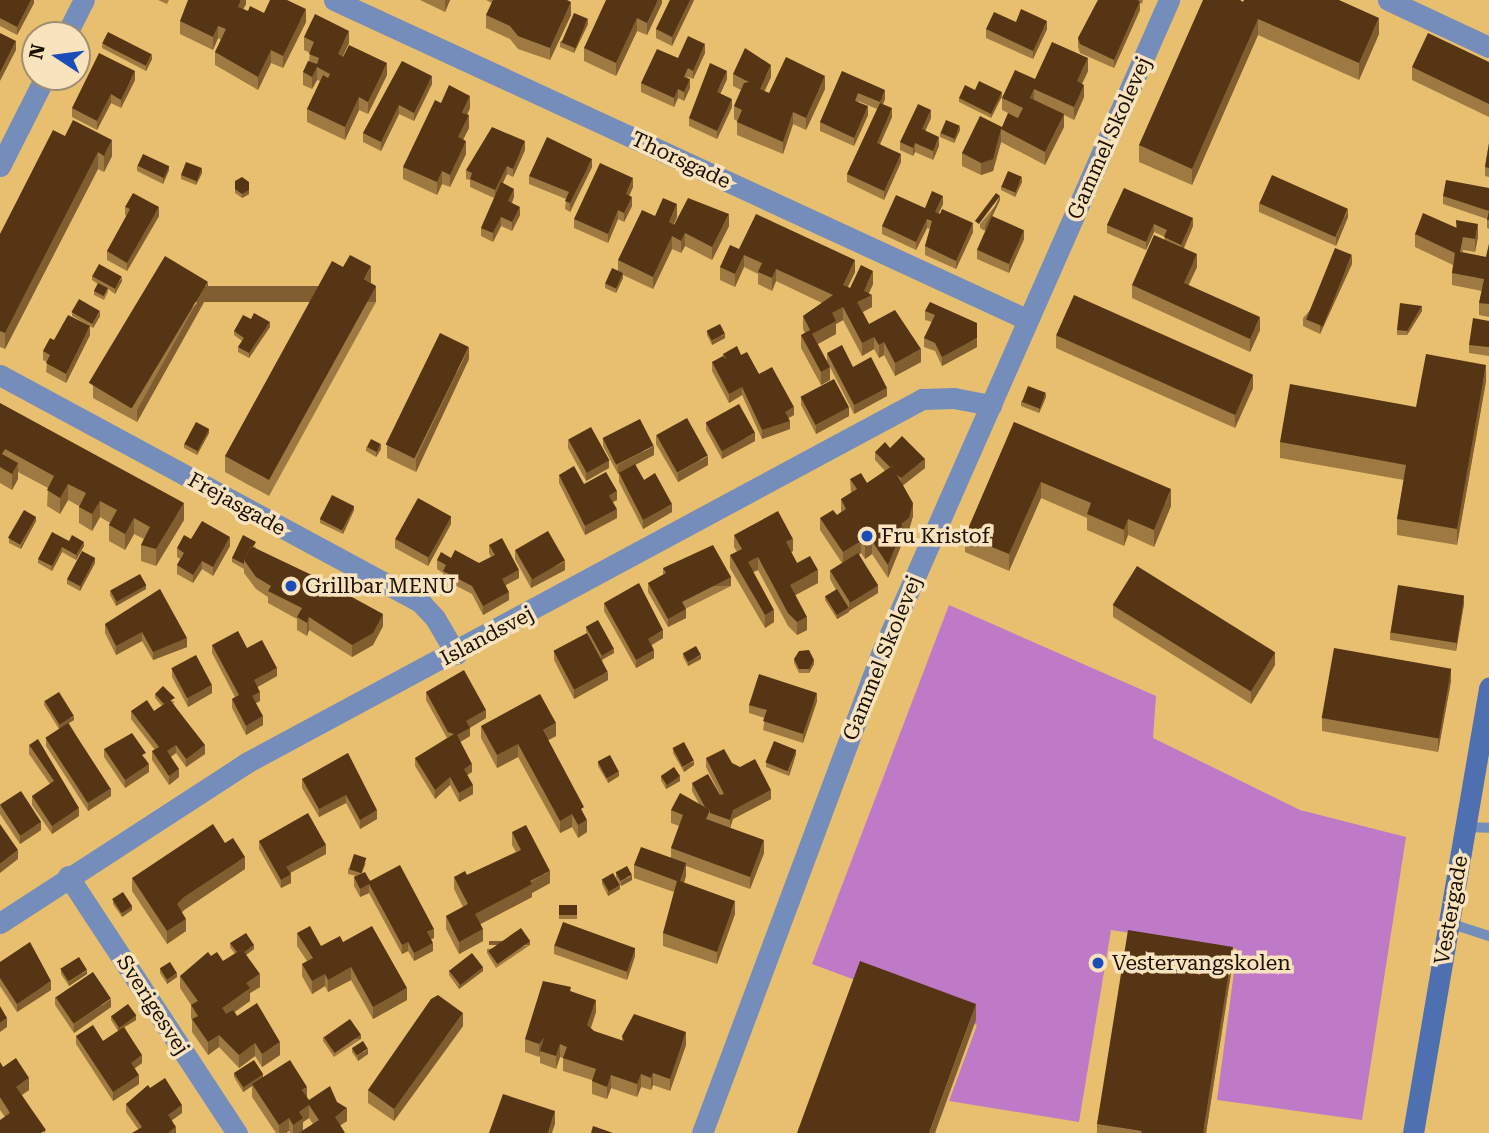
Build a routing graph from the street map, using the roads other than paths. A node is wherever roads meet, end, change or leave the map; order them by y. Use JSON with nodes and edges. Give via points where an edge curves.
{"nodes":[{"id":1,"x":84,"y":0,"type":"edge"},
{"id":2,"x":334,"y":0,"type":"edge"},
{"id":3,"x":1170,"y":0,"type":"edge"},
{"id":4,"x":1388,"y":0,"type":"edge"},
{"id":5,"x":73,"y":21,"type":"edge"},
{"id":6,"x":1489,"y":47,"type":"edge"},
{"id":7,"x":38,"y":91,"type":"edge"},
{"id":8,"x":0,"y":166,"type":"edge"},
{"id":9,"x":1028,"y":320,"type":"junction"},
{"id":10,"x":0,"y":375,"type":"edge"},
{"id":11,"x":991,"y":405,"type":"junction"},
{"id":12,"x":456,"y":654,"type":"junction"},
{"id":13,"x":1489,"y":687,"type":"edge"},
{"id":14,"x":1465,"y":827,"type":"junction"},
{"id":15,"x":1489,"y":828,"type":"edge"},
{"id":16,"x":68,"y":876,"type":"junction"},
{"id":17,"x":0,"y":923,"type":"edge"},
{"id":18,"x":1449,"y":923,"type":"junction"},
{"id":19,"x":1489,"y":936,"type":"edge"},
{"id":20,"x":237,"y":1133,"type":"edge"},
{"id":21,"x":702,"y":1133,"type":"edge"},
{"id":22,"x":1413,"y":1133,"type":"edge"}],
"edges":[{"from":1,"to":5,"type":"street"},
{"from":2,"to":9,"type":"street","name":"Thorsgade"},
{"from":3,"to":9,"type":"street","name":"Gammel Skolevej"},
{"from":4,"to":6,"type":"street"},
{"from":7,"to":8,"type":"street"},
{"from":9,"to":11,"type":"street","name":"Gammel Skolevej"},
{"from":10,"to":12,"type":"street","name":"Frejasgade","via":[[421,603]]},
{"from":11,"to":12,"type":"street","name":"Islandsvej","via":[[954,398],[922,399]]},
{"from":11,"to":21,"type":"street","name":"Gammel Skolevej","via":[[881,654]]},
{"from":12,"to":16,"type":"street","name":"Islandsvej","via":[[246,763]]},
{"from":13,"to":14,"type":"street","name":"Vestergade"},
{"from":14,"to":15,"type":"lane"},
{"from":14,"to":18,"type":"street","name":"Vestergade"},
{"from":16,"to":17,"type":"street","name":"Islandsvej"},
{"from":16,"to":20,"type":"street","name":"Sverigesvej"},
{"from":18,"to":19,"type":"lane"},
{"from":18,"to":22,"type":"street","name":"Vestergade"}]}
